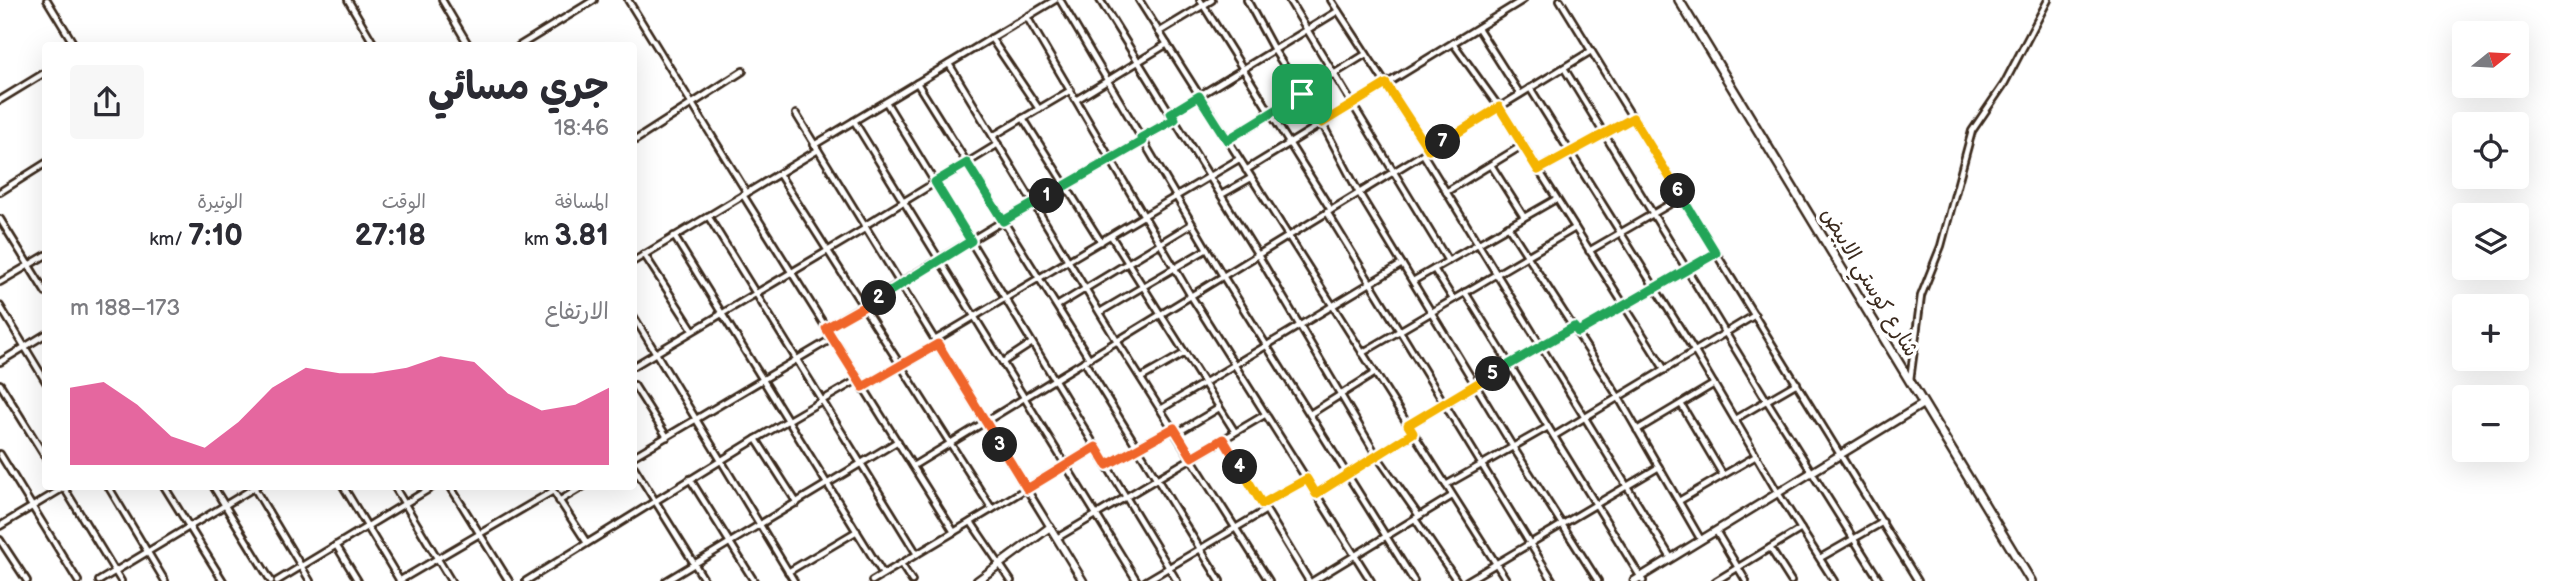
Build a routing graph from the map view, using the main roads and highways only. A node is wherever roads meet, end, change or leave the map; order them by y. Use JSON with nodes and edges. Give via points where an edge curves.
{"nodes":[{"id":1,"x":1679,"y":0,"type":"edge"},
{"id":2,"x":1923,"y":404,"type":"junction"},
{"id":3,"x":1639,"y":580,"type":"edge"},
{"id":4,"x":977,"y":581,"type":"edge"},
{"id":5,"x":1083,"y":581,"type":"edge"},
{"id":6,"x":2031,"y":581,"type":"edge"}],
"edges":[{"from":1,"to":2,"type":"highway","name":"شارع كوستي الابيض"},
{"from":2,"to":3,"type":"main road"},
{"from":2,"to":6,"type":"highway","name":"شارع كوستي الابيض"},
{"from":4,"to":5,"type":"main road","via":[[1050,527]]}]}
